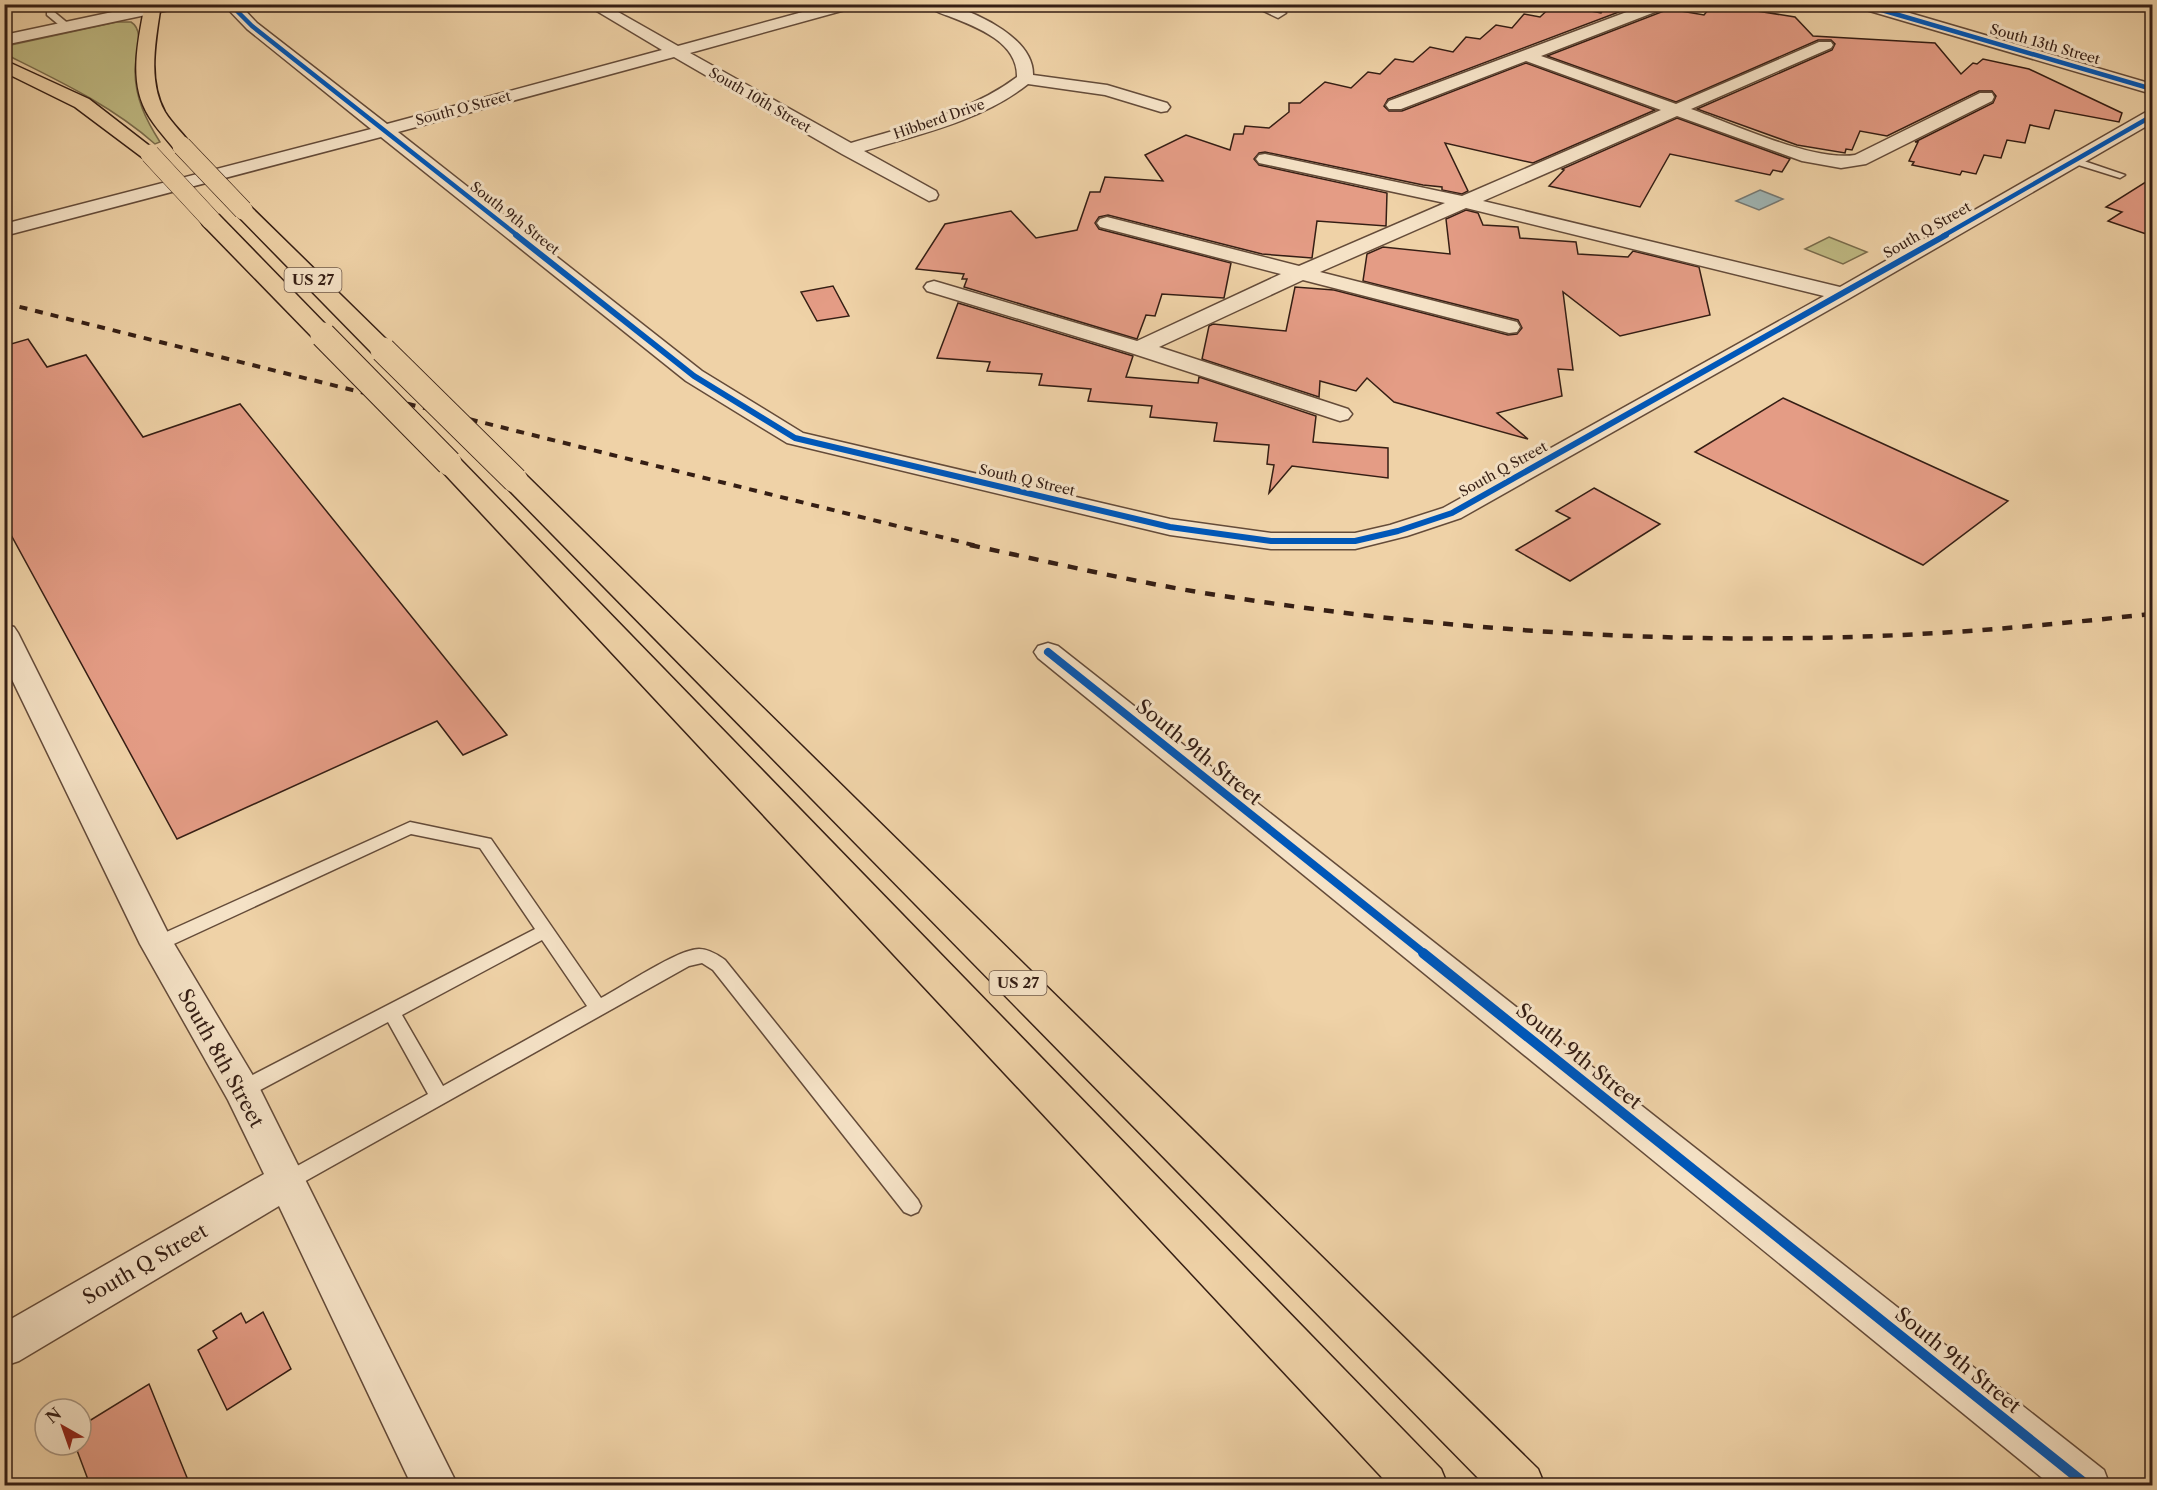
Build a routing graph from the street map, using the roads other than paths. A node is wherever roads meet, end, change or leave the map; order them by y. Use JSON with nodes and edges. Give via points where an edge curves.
{"nodes":[{"id":1,"x":174,"y":4,"type":"edge"},
{"id":2,"x":230,"y":4,"type":"edge"},
{"id":3,"x":592,"y":4,"type":"edge"},
{"id":4,"x":851,"y":4,"type":"edge"},
{"id":5,"x":933,"y":4,"type":"edge"},
{"id":6,"x":1256,"y":4,"type":"edge"},
{"id":7,"x":1663,"y":4,"type":"edge"},
{"id":8,"x":1861,"y":4,"type":"edge"},
{"id":9,"x":153,"y":7,"type":"edge"},
{"id":10,"x":50,"y":13,"type":"dead end"},
{"id":11,"x":1278,"y":13,"type":"dead end"},
{"id":12,"x":66,"y":27,"type":"junction"},
{"id":13,"x":4,"y":40,"type":"edge"},
{"id":14,"x":1825,"y":45,"type":"dead end"},
{"id":15,"x":675,"y":52,"type":"junction"},
{"id":16,"x":1526,"y":56,"type":"junction"},
{"id":17,"x":4,"y":65,"type":"edge"},
{"id":18,"x":1025,"y":79,"type":"junction"},
{"id":19,"x":2152,"y":89,"type":"edge"},
{"id":20,"x":1986,"y":97,"type":"dead end"},
{"id":21,"x":1395,"y":105,"type":"dead end"},
{"id":22,"x":1161,"y":107,"type":"dead end"},
{"id":23,"x":1677,"y":109,"type":"junction"},
{"id":24,"x":2152,"y":116,"type":"edge"},
{"id":25,"x":383,"y":131,"type":"junction"},
{"id":26,"x":848,"y":150,"type":"junction"},
{"id":27,"x":1265,"y":159,"type":"dead end"},
{"id":28,"x":2075,"y":160,"type":"junction"},
{"id":29,"x":2120,"y":175,"type":"dead end"},
{"id":30,"x":928,"y":195,"type":"dead end"},
{"id":31,"x":1465,"y":202,"type":"junction"},
{"id":32,"x":1107,"y":223,"type":"dead end"},
{"id":33,"x":4,"y":230,"type":"edge"},
{"id":34,"x":1303,"y":272,"type":"junction"},
{"id":35,"x":934,"y":287,"type":"dead end"},
{"id":36,"x":1843,"y":294,"type":"junction"},
{"id":37,"x":1509,"y":327,"type":"dead end"},
{"id":38,"x":1139,"y":348,"type":"junction"},
{"id":39,"x":1340,"y":414,"type":"dead end"},
{"id":40,"x":795,"y":438,"type":"joint"},
{"id":41,"x":4,"y":633,"type":"edge"},
{"id":42,"x":1048,"y":652,"type":"dead end"},
{"id":43,"x":545,"y":931,"type":"junction"},
{"id":44,"x":157,"y":944,"type":"junction"},
{"id":45,"x":598,"y":1008,"type":"junction"},
{"id":46,"x":391,"y":1012,"type":"junction"},
{"id":47,"x":242,"y":1090,"type":"junction"},
{"id":48,"x":439,"y":1096,"type":"junction"},
{"id":49,"x":286,"y":1182,"type":"junction"},
{"id":50,"x":911,"y":1206,"type":"dead end"},
{"id":51,"x":4,"y":1346,"type":"edge"},
{"id":52,"x":436,"y":1485,"type":"edge"},
{"id":53,"x":1424,"y":1485,"type":"edge"},
{"id":54,"x":1521,"y":1485,"type":"edge"},
{"id":55,"x":2088,"y":1485,"type":"edge"}],
"edges":[{"from":1,"to":9,"type":"street"},
{"from":2,"to":25,"type":"street","name":"South 9th Street"},
{"from":3,"to":15,"type":"street","name":"South 10th Street"},
{"from":4,"to":15,"type":"street","name":"South O Street"},
{"from":5,"to":18,"type":"street","via":[[981,25],[1015,46],[1028,69]]},
{"from":6,"to":11,"type":"street"},
{"from":7,"to":16,"type":"street"},
{"from":8,"to":19,"type":"street","name":"South 13th Street"},
{"from":9,"to":12,"type":"street"},
{"from":9,"to":54,"type":"highway","number":"US 27","bridge":true,"via":[[145,63],[148,91],[157,114],[182,146]]},
{"from":10,"to":12,"type":"lane"},
{"from":12,"to":13,"type":"street"},
{"from":14,"to":23,"type":"street"},
{"from":15,"to":25,"type":"street","name":"South O Street"},
{"from":15,"to":26,"type":"street","name":"South 10th Street"},
{"from":16,"to":21,"type":"street"},
{"from":16,"to":23,"type":"street"},
{"from":17,"to":53,"type":"highway","number":"US 27","bridge":true,"via":[[82,103],[150,154]]},
{"from":18,"to":22,"type":"street","via":[[1107,90]]},
{"from":18,"to":26,"type":"street","name":"Hibberd Drive","via":[[978,108]]},
{"from":20,"to":23,"type":"street","via":[[1860,160],[1841,163],[1808,157]]},
{"from":23,"to":31,"type":"street"},
{"from":24,"to":28,"type":"street","name":"South Q Street"},
{"from":25,"to":33,"type":"street","name":"South O Street"},
{"from":25,"to":40,"type":"street","name":"South 9th Street","via":[[694,376]]},
{"from":26,"to":30,"type":"street","name":"South 10th Street"},
{"from":27,"to":31,"type":"street"},
{"from":28,"to":29,"type":"lane"},
{"from":28,"to":36,"type":"street","name":"South Q Street"},
{"from":31,"to":34,"type":"street"},
{"from":31,"to":36,"type":"street"},
{"from":32,"to":34,"type":"street"},
{"from":34,"to":37,"type":"street"},
{"from":34,"to":38,"type":"street"},
{"from":35,"to":38,"type":"street"},
{"from":36,"to":40,"type":"street","name":"South Q Street","via":[[1452,513],[1354,541],[1271,541],[1170,527]]},
{"from":38,"to":39,"type":"street"},
{"from":41,"to":44,"type":"street","name":"South 8th Street"},
{"from":42,"to":55,"type":"street","name":"South 9th Street"},
{"from":43,"to":44,"type":"lane","via":[[484,843],[410,828]]},
{"from":43,"to":45,"type":"lane"},
{"from":43,"to":46,"type":"lane"},
{"from":44,"to":47,"type":"street","name":"South 8th Street"},
{"from":45,"to":48,"type":"lane"},
{"from":45,"to":50,"type":"lane","via":[[693,956],[706,955],[719,965]]},
{"from":46,"to":47,"type":"lane"},
{"from":46,"to":48,"type":"lane"},
{"from":47,"to":49,"type":"street","name":"South 8th Street"},
{"from":48,"to":49,"type":"lane"},
{"from":49,"to":51,"type":"street","name":"South Q Street"},
{"from":49,"to":52,"type":"street","name":"South 8th Street"}]}
